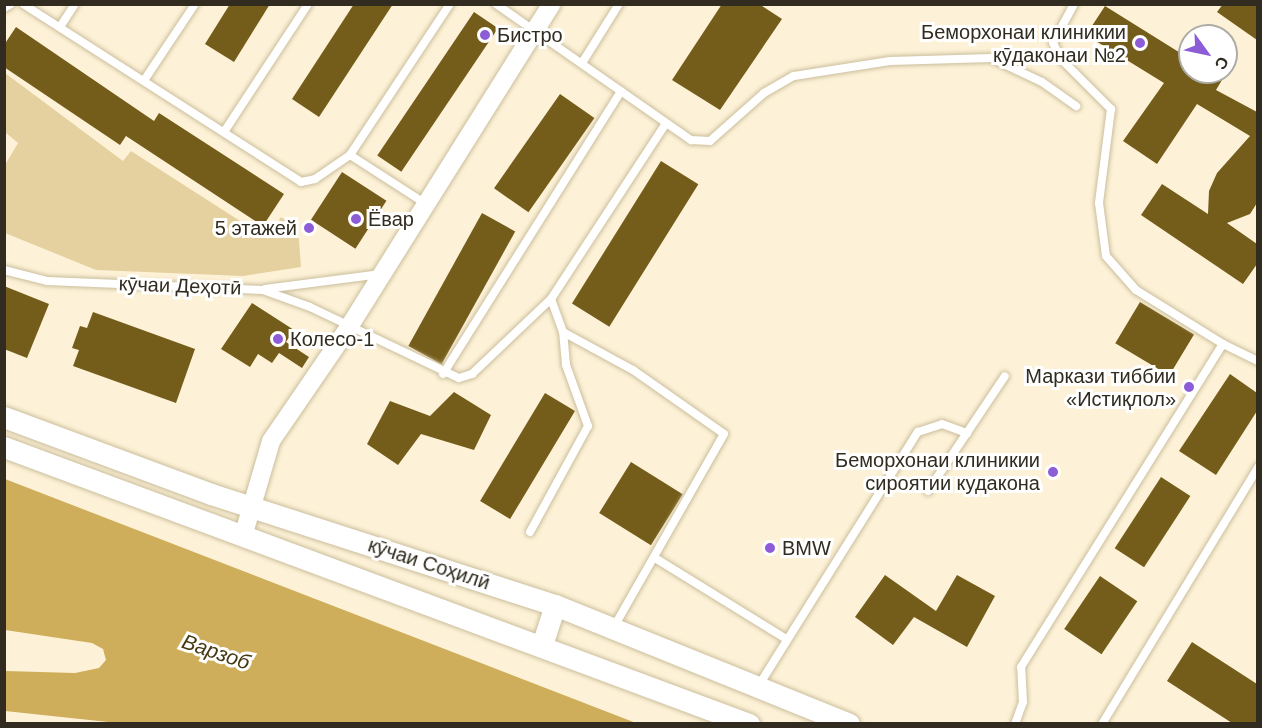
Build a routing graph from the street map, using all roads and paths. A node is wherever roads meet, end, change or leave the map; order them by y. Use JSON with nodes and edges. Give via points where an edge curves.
{"nodes":[{"id":1,"x":10,"y":4,"type":"edge"},
{"id":2,"x":23,"y":4,"type":"edge"},
{"id":3,"x":75,"y":4,"type":"edge"},
{"id":4,"x":195,"y":4,"type":"edge"},
{"id":5,"x":308,"y":4,"type":"edge"},
{"id":6,"x":450,"y":4,"type":"edge"},
{"id":7,"x":496,"y":4,"type":"edge"},
{"id":8,"x":552,"y":4,"type":"edge"},
{"id":9,"x":619,"y":4,"type":"edge"},
{"id":10,"x":1074,"y":4,"type":"edge"},
{"id":11,"x":4,"y":8,"type":"edge"},
{"id":12,"x":60,"y":27,"type":"junction"},
{"id":13,"x":536,"y":30,"type":"junction"},
{"id":14,"x":582,"y":63,"type":"junction"},
{"id":15,"x":146,"y":79,"type":"junction"},
{"id":16,"x":621,"y":91,"type":"junction"},
{"id":17,"x":1076,"y":106,"type":"dead end"},
{"id":18,"x":666,"y":123,"type":"junction"},
{"id":19,"x":224,"y":132,"type":"junction"},
{"id":20,"x":350,"y":155,"type":"junction"},
{"id":21,"x":426,"y":204,"type":"junction"},
{"id":22,"x":4,"y":270,"type":"edge"},
{"id":23,"x":381,"y":274,"type":"junction"},
{"id":24,"x":263,"y":290,"type":"junction"},
{"id":25,"x":550,"y":299,"type":"junction"},
{"id":26,"x":349,"y":327,"type":"junction"},
{"id":27,"x":563,"y":332,"type":"junction"},
{"id":28,"x":1222,"y":344,"type":"junction"},
{"id":29,"x":1257,"y":362,"type":"edge"},
{"id":30,"x":443,"y":374,"type":"junction"},
{"id":31,"x":1005,"y":376,"type":"dead end"},
{"id":32,"x":4,"y":417,"type":"edge"},
{"id":33,"x":967,"y":433,"type":"junction"},
{"id":34,"x":4,"y":447,"type":"edge"},
{"id":35,"x":1257,"y":467,"type":"edge"},
{"id":36,"x":928,"y":491,"type":"dead end"},
{"id":37,"x":250,"y":505,"type":"junction"},
{"id":38,"x":530,"y":532,"type":"dead end"},
{"id":39,"x":244,"y":533,"type":"junction"},
{"id":40,"x":655,"y":558,"type":"junction"},
{"id":41,"x":555,"y":605,"type":"junction"},
{"id":42,"x":614,"y":627,"type":"junction"},
{"id":43,"x":786,"y":639,"type":"junction"},
{"id":44,"x":542,"y":645,"type":"junction"},
{"id":45,"x":759,"y":685,"type":"junction"},
{"id":46,"x":749,"y":723,"type":"edge"},
{"id":47,"x":849,"y":723,"type":"edge"},
{"id":48,"x":1015,"y":723,"type":"edge"},
{"id":49,"x":1102,"y":723,"type":"edge"}],
"edges":[{"from":1,"to":11,"type":"lane"},
{"from":2,"to":12,"type":"lane"},
{"from":3,"to":12,"type":"lane"},
{"from":4,"to":15,"type":"lane"},
{"from":5,"to":19,"type":"lane"},
{"from":6,"to":20,"type":"lane"},
{"from":7,"to":13,"type":"lane"},
{"from":8,"to":13,"type":"street"},
{"from":9,"to":14,"type":"lane"},
{"from":10,"to":28,"type":"lane","via":[[1053,43],[1061,59],[1110,109],[1099,203],[1106,256],[1136,290]]},
{"from":12,"to":15,"type":"lane"},
{"from":13,"to":14,"type":"lane"},
{"from":13,"to":21,"type":"street"},
{"from":14,"to":16,"type":"lane"},
{"from":15,"to":19,"type":"lane"},
{"from":16,"to":18,"type":"lane"},
{"from":16,"to":30,"type":"lane"},
{"from":17,"to":18,"type":"lane","via":[[1013,66],[991,58],[947,58],[890,61],[794,76],[765,93],[710,141],[691,140]]},
{"from":18,"to":25,"type":"lane"},
{"from":19,"to":20,"type":"lane","via":[[301,182],[315,179]]},
{"from":20,"to":21,"type":"lane"},
{"from":21,"to":23,"type":"street"},
{"from":22,"to":24,"type":"lane","name":"кӯчаи Деҳотӣ","via":[[47,281]]},
{"from":23,"to":24,"type":"lane"},
{"from":23,"to":26,"type":"street"},
{"from":24,"to":26,"type":"lane","name":"кӯчаи Деҳотӣ"},
{"from":25,"to":27,"type":"lane"},
{"from":25,"to":30,"type":"lane","via":[[472,374],[459,378]]},
{"from":26,"to":30,"type":"lane","name":"кӯчаи Деҳотӣ"},
{"from":26,"to":37,"type":"street","via":[[271,441]]},
{"from":27,"to":38,"type":"lane","via":[[566,365],[588,426]]},
{"from":27,"to":40,"type":"lane","via":[[633,370],[724,434]]},
{"from":28,"to":29,"type":"lane"},
{"from":28,"to":48,"type":"lane","via":[[1021,667],[1023,702]]},
{"from":31,"to":33,"type":"lane"},
{"from":32,"to":37,"type":"main road","name":"кӯчаи Соҳилӣ"},
{"from":33,"to":36,"type":"lane"},
{"from":33,"to":43,"type":"lane","via":[[942,424],[918,432]]},
{"from":34,"to":39,"type":"main road"},
{"from":35,"to":49,"type":"lane"},
{"from":37,"to":39,"type":"street"},
{"from":37,"to":41,"type":"main road","name":"кӯчаи Соҳилӣ"},
{"from":39,"to":44,"type":"main road"},
{"from":40,"to":42,"type":"lane"},
{"from":40,"to":43,"type":"lane"},
{"from":41,"to":42,"type":"main road","name":"кӯчаи Соҳилӣ"},
{"from":41,"to":44,"type":"main road"},
{"from":42,"to":45,"type":"main road","name":"кӯчаи Соҳилӣ"},
{"from":43,"to":45,"type":"lane"},
{"from":44,"to":46,"type":"main road"},
{"from":45,"to":47,"type":"main road","name":"кӯчаи Соҳилӣ"}]}
